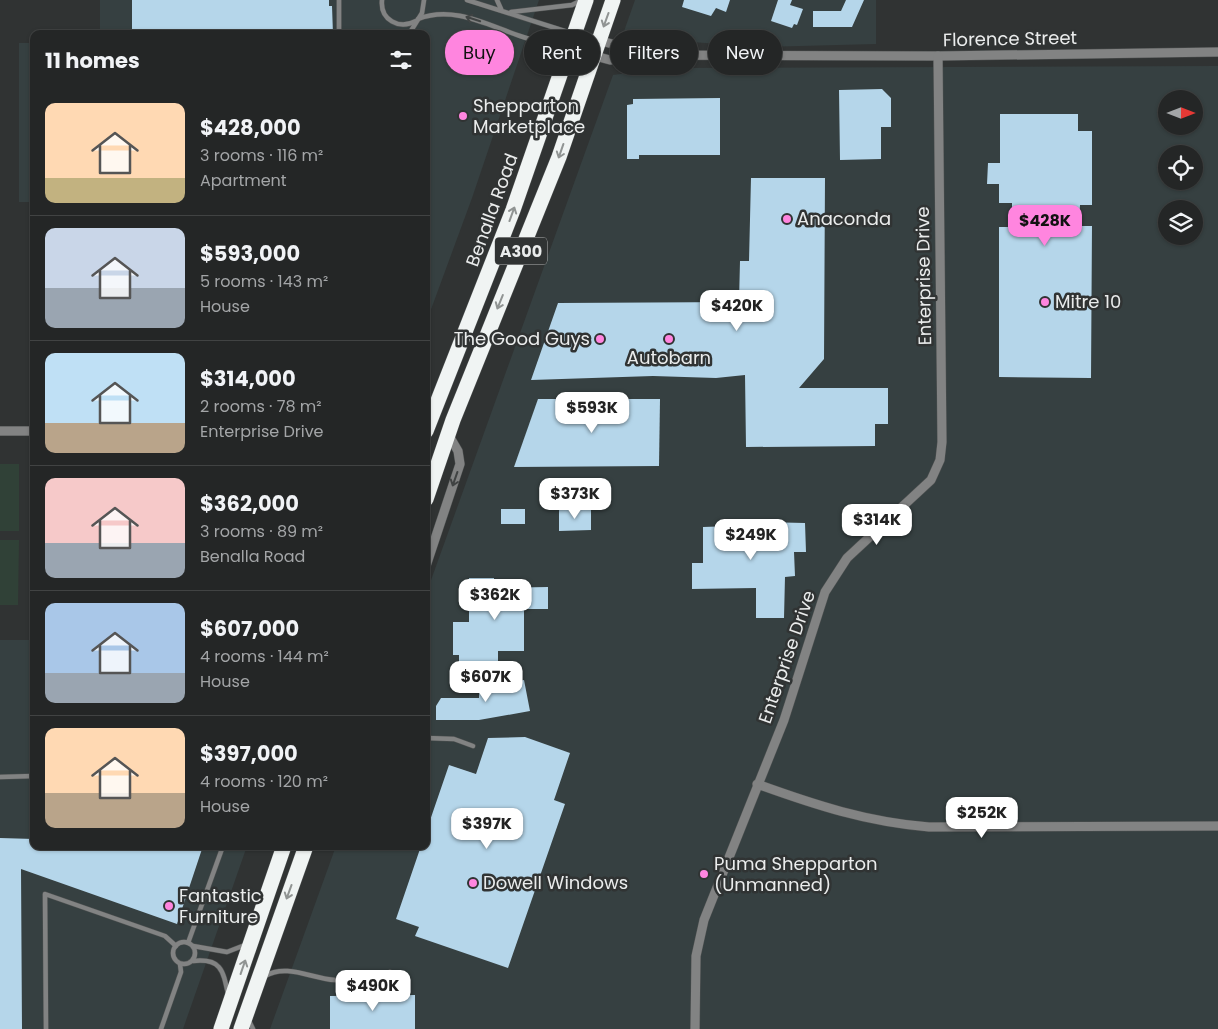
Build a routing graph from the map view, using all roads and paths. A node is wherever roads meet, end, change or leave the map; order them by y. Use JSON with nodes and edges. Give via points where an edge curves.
{"nodes":[{"id":1,"x":339,"y":0,"type":"edge"},
{"id":2,"x":382,"y":0,"type":"edge"},
{"id":3,"x":424,"y":0,"type":"edge"},
{"id":4,"x":467,"y":0,"type":"edge"},
{"id":5,"x":497,"y":0,"type":"edge"},
{"id":6,"x":582,"y":0,"type":"edge"},
{"id":7,"x":586,"y":0,"type":"edge"},
{"id":8,"x":613,"y":0,"type":"edge"},
{"id":9,"x":501,"y":9,"type":"junction"},
{"id":10,"x":510,"y":13,"type":"junction"},
{"id":11,"x":417,"y":20,"type":"junction"},
{"id":12,"x":338,"y":30,"type":"edge"},
{"id":13,"x":411,"y":30,"type":"edge"},
{"id":14,"x":562,"y":30,"type":"edge"},
{"id":15,"x":575,"y":30,"type":"edge"},
{"id":16,"x":600,"y":36,"type":"edge"},
{"id":17,"x":524,"y":38,"type":"edge"},
{"id":18,"x":1218,"y":52,"type":"edge"},
{"id":19,"x":698,"y":55,"type":"edge"},
{"id":20,"x":938,"y":56,"type":"junction"},
{"id":21,"x":560,"y":75,"type":"edge"},
{"id":22,"x":586,"y":75,"type":"edge"},
{"id":23,"x":431,"y":407,"type":"edge"},
{"id":24,"x":0,"y":431,"type":"edge"},
{"id":25,"x":30,"y":431,"type":"edge"},
{"id":26,"x":430,"y":437,"type":"edge"},
{"id":27,"x":446,"y":440,"type":"junction"},
{"id":28,"x":430,"y":486,"type":"edge"},
{"id":29,"x":430,"y":554,"type":"edge"},
{"id":30,"x":430,"y":738,"type":"edge"},
{"id":31,"x":473,"y":746,"type":"dead end"},
{"id":32,"x":30,"y":776,"type":"edge"},
{"id":33,"x":0,"y":777,"type":"edge"},
{"id":34,"x":757,"y":784,"type":"junction"},
{"id":35,"x":1218,"y":826,"type":"edge"},
{"id":36,"x":222,"y":850,"type":"edge"},
{"id":37,"x":283,"y":850,"type":"edge"},
{"id":38,"x":305,"y":850,"type":"edge"},
{"id":39,"x":252,"y":940,"type":"junction"},
{"id":40,"x":188,"y":943,"type":"junction"},
{"id":41,"x":176,"y":946,"type":"junction"},
{"id":42,"x":193,"y":946,"type":"junction"},
{"id":43,"x":193,"y":961,"type":"junction"},
{"id":44,"x":180,"y":964,"type":"junction"},
{"id":45,"x":390,"y":972,"type":"dead end"},
{"id":46,"x":257,"y":983,"type":"junction"},
{"id":47,"x":228,"y":1010,"type":"junction"},
{"id":48,"x":246,"y":1013,"type":"junction"},
{"id":49,"x":46,"y":1029,"type":"edge"},
{"id":50,"x":161,"y":1029,"type":"edge"},
{"id":51,"x":221,"y":1029,"type":"edge"},
{"id":52,"x":241,"y":1029,"type":"edge"},
{"id":53,"x":253,"y":1029,"type":"edge"},
{"id":54,"x":695,"y":1029,"type":"edge"}],
"edges":[{"from":1,"to":12,"type":"lane"},
{"from":2,"to":11,"type":"lane","via":[[383,12],[392,22],[404,25]]},
{"from":3,"to":11,"type":"lane"},
{"from":4,"to":9,"type":"lane"},
{"from":5,"to":9,"type":"lane"},
{"from":6,"to":10,"type":"lane","via":[[572,5]]},
{"from":7,"to":15,"type":"highway","name":"Benalla Road","number":"A300"},
{"from":8,"to":16,"type":"highway","number":"A300","one_way":true},
{"from":9,"to":10,"type":"lane"},
{"from":10,"to":14,"type":"lane"},
{"from":11,"to":13,"type":"lane"},
{"from":17,"to":11,"type":"lane","one_way":true,"via":[[462,15],[428,15]]},
{"from":18,"to":20,"type":"street","name":"Florence Street"},
{"from":19,"to":20,"type":"street","name":"Florence Street"},
{"from":20,"to":34,"type":"street","name":"Enterprise Drive","via":[[940,460],[931,480],[847,558],[825,592],[784,720]]},
{"from":23,"to":21,"type":"highway","name":"Benalla Road","number":"A300","one_way":true,"via":[[500,245]]},
{"from":22,"to":27,"type":"highway","number":"A300","one_way":true,"via":[[550,178]]},
{"from":24,"to":25,"type":"street"},
{"from":26,"to":27,"type":"highway"},
{"from":27,"to":28,"type":"highway","number":"A300"},
{"from":27,"to":29,"type":"street","one_way":true,"via":[[458,451],[460,464]]},
{"from":30,"to":31,"type":"lane","via":[[454,740]]},
{"from":32,"to":33,"type":"lane"},
{"from":34,"to":35,"type":"street","via":[[827,809],[891,824],[929,827]]},
{"from":34,"to":54,"type":"street","name":"Enterprise Drive","via":[[704,920],[696,956]]},
{"from":36,"to":40,"type":"lane"},
{"from":37,"to":39,"type":"highway"},
{"from":38,"to":46,"type":"highway","one_way":true},
{"from":39,"to":42,"type":"lane","via":[[227,952]]},
{"from":47,"to":39,"type":"highway","one_way":true},
{"from":40,"to":41,"type":"lane"},
{"from":40,"to":42,"type":"lane"},
{"from":41,"to":44,"type":"lane","via":[[174,956]]},
{"from":41,"to":49,"type":"lane","via":[[165,936],[45,894]]},
{"from":42,"to":43,"type":"lane","via":[[196,952]]},
{"from":43,"to":44,"type":"lane"},
{"from":43,"to":47,"type":"lane","via":[[206,959],[216,963],[222,971],[228,993]]},
{"from":44,"to":50,"type":"lane","via":[[181,972]]},
{"from":45,"to":46,"type":"lane","via":[[386,979],[336,980],[290,971],[268,974]]},
{"from":46,"to":48,"type":"highway"},
{"from":47,"to":51,"type":"highway"},
{"from":48,"to":52,"type":"highway"},
{"from":48,"to":53,"type":"lane"}]}
